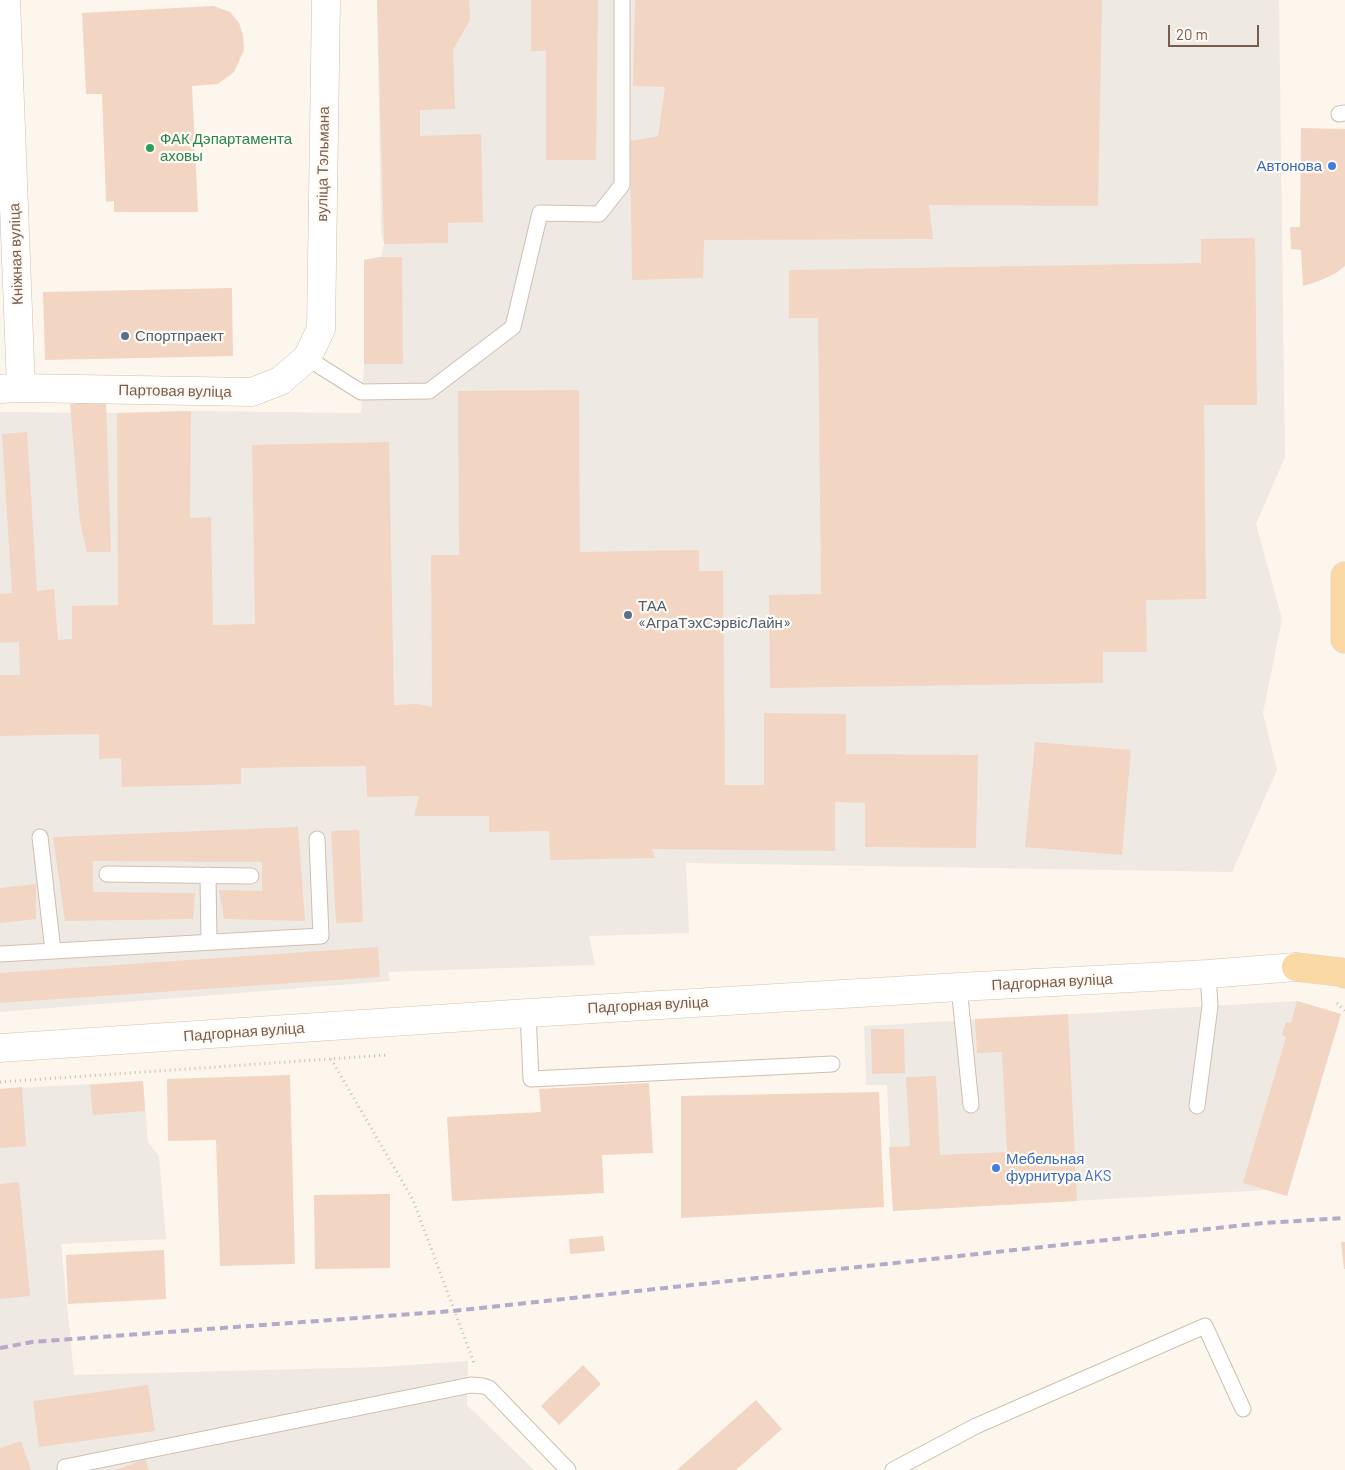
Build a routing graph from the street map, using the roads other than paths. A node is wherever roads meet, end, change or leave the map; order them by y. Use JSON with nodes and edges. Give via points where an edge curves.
{"nodes":[{"id":1,"x":6,"y":0,"type":"edge"},
{"id":2,"x":326,"y":0,"type":"edge"},
{"id":3,"x":622,"y":0,"type":"edge"},
{"id":4,"x":321,"y":329,"type":"joint"},
{"id":5,"x":307,"y":358,"type":"junction"},
{"id":6,"x":10,"y":389,"type":"edge"},
{"id":7,"x":1345,"y":578,"type":"edge"},
{"id":8,"x":1345,"y":639,"type":"edge"},
{"id":9,"x":40,"y":837,"type":"dead end"},
{"id":10,"x":317,"y":839,"type":"dead end"},
{"id":11,"x":107,"y":874,"type":"dead end"},
{"id":12,"x":208,"y":875,"type":"junction"},
{"id":13,"x":251,"y":876,"type":"dead end"},
{"id":14,"x":209,"y":942,"type":"junction"},
{"id":15,"x":53,"y":952,"type":"junction"},
{"id":16,"x":0,"y":954,"type":"edge"},
{"id":17,"x":1296,"y":967,"type":"joint"},
{"id":18,"x":1344,"y":969,"type":"edge"},
{"id":19,"x":1208,"y":974,"type":"junction"},
{"id":20,"x":959,"y":987,"type":"junction"},
{"id":21,"x":528,"y":1013,"type":"junction"},
{"id":22,"x":0,"y":1048,"type":"edge"},
{"id":23,"x":832,"y":1064,"type":"dead end"},
{"id":24,"x":971,"y":1105,"type":"dead end"},
{"id":25,"x":1197,"y":1106,"type":"dead end"},
{"id":26,"x":1243,"y":1409,"type":"dead end"},
{"id":27,"x":65,"y":1467,"type":"dead end"},
{"id":28,"x":568,"y":1470,"type":"edge"},
{"id":29,"x":893,"y":1470,"type":"edge"}],
"edges":[{"from":1,"to":6,"type":"street","name":"Кніжная вуліца"},
{"from":2,"to":4,"type":"street","name":"вуліца Тэльмана"},
{"from":3,"to":5,"type":"lane","via":[[622,185],[599,214],[540,213],[513,327],[429,391],[361,392]]},
{"from":4,"to":5,"type":"street","name":"Партовая вуліца"},
{"from":5,"to":6,"type":"street","name":"Партовая вуліца","via":[[280,381],[252,392]]},
{"from":7,"to":8,"type":"main road"},
{"from":9,"to":15,"type":"lane"},
{"from":10,"to":14,"type":"lane","via":[[321,936]]},
{"from":11,"to":12,"type":"lane"},
{"from":12,"to":13,"type":"lane"},
{"from":12,"to":14,"type":"lane"},
{"from":14,"to":15,"type":"lane"},
{"from":15,"to":16,"type":"lane"},
{"from":17,"to":18,"type":"main road"},
{"from":17,"to":19,"type":"street","name":"Падгорная вуліца"},
{"from":19,"to":20,"type":"street","name":"Падгорная вуліца"},
{"from":19,"to":25,"type":"lane","via":[[1210,1006]]},
{"from":20,"to":21,"type":"street","name":"Падгорная вуліца"},
{"from":20,"to":24,"type":"lane"},
{"from":21,"to":22,"type":"street","name":"Падгорная вуліца"},
{"from":21,"to":23,"type":"lane","via":[[531,1079]]},
{"from":26,"to":29,"type":"lane","via":[[1205,1326],[976,1426]]},
{"from":27,"to":28,"type":"lane","via":[[472,1385],[483,1386],[493,1392]]}]}
